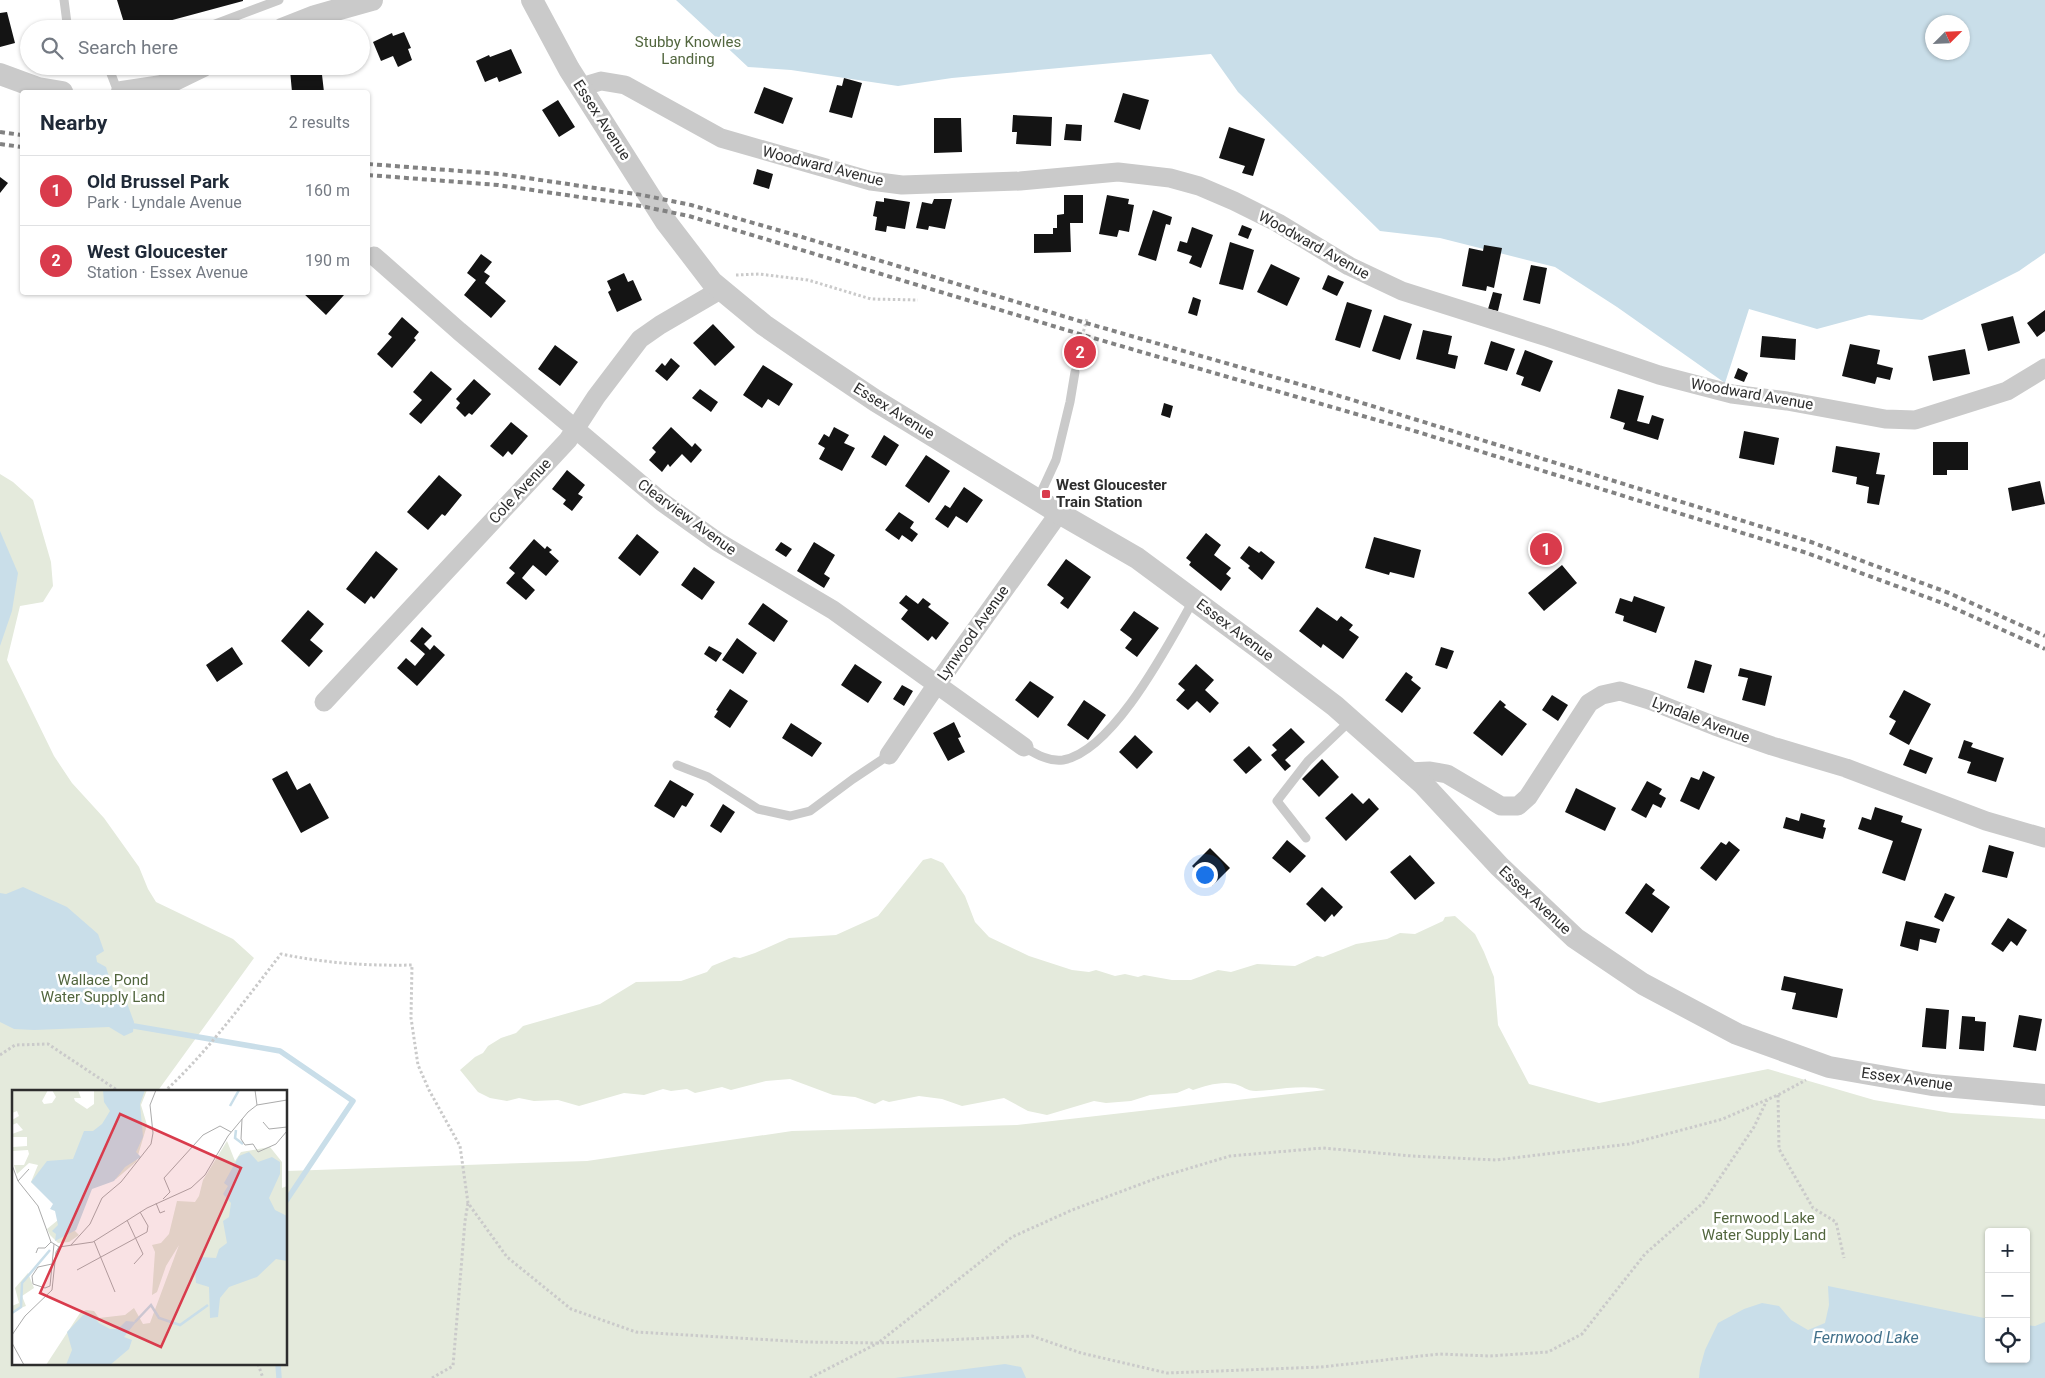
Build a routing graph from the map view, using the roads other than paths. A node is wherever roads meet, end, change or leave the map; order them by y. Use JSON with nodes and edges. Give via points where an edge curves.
{"nodes":[{"id":1,"x":64,"y":0,"type":"edge"},
{"id":2,"x":278,"y":0,"type":"edge"},
{"id":3,"x":372,"y":0,"type":"edge"},
{"id":4,"x":532,"y":0,"type":"edge"},
{"id":5,"x":67,"y":20,"type":"edge"},
{"id":6,"x":226,"y":20,"type":"edge"},
{"id":7,"x":305,"y":20,"type":"edge"},
{"id":8,"x":0,"y":74,"type":"edge"},
{"id":9,"x":112,"y":75,"type":"edge"},
{"id":10,"x":185,"y":75,"type":"edge"},
{"id":11,"x":581,"y":87,"type":"junction"},
{"id":12,"x":50,"y":90,"type":"edge"},
{"id":13,"x":119,"y":90,"type":"edge"},
{"id":14,"x":134,"y":90,"type":"edge"},
{"id":15,"x":374,"y":256,"type":"dead end"},
{"id":16,"x":716,"y":286,"type":"junction"},
{"id":17,"x":2045,"y":368,"type":"edge"},
{"id":18,"x":1075,"y":372,"type":"dead end"},
{"id":19,"x":575,"y":428,"type":"junction"},
{"id":20,"x":1038,"y":499,"type":"junction"},
{"id":21,"x":1059,"y":513,"type":"junction"},
{"id":22,"x":1194,"y":600,"type":"junction"},
{"id":23,"x":937,"y":684,"type":"junction"},
{"id":24,"x":324,"y":702,"type":"dead end"},
{"id":25,"x":1350,"y":720,"type":"junction"},
{"id":26,"x":1024,"y":747,"type":"joint"},
{"id":27,"x":889,"y":755,"type":"joint"},
{"id":28,"x":676,"y":765,"type":"dead end"},
{"id":29,"x":1408,"y":772,"type":"junction"},
{"id":30,"x":1306,"y":838,"type":"dead end"},
{"id":31,"x":2045,"y":838,"type":"edge"},
{"id":32,"x":2045,"y":1095,"type":"edge"}],
"edges":[{"from":1,"to":5,"type":"lane"},
{"from":2,"to":6,"type":"lane"},
{"from":3,"to":7,"type":"street"},
{"from":4,"to":11,"type":"street","name":"Essex Avenue"},
{"from":8,"to":12,"type":"street"},
{"from":9,"to":13,"type":"lane"},
{"from":10,"to":14,"type":"street","via":[[162,86]]},
{"from":11,"to":16,"type":"street","name":"Essex Avenue","via":[[666,222]]},
{"from":11,"to":17,"type":"street","name":"Woodward Avenue","via":[[601,81],[626,85],[721,138],[871,181],[902,185],[1020,181],[1118,172],[1170,178],[1234,201],[1349,266],[1402,291],[1659,375],[1732,394],[1885,419],[1915,420],[2007,391]]},
{"from":15,"to":19,"type":"street","name":"Clearview Avenue"},
{"from":16,"to":19,"type":"street","name":"Cole Avenue","via":[[640,339]]},
{"from":16,"to":20,"type":"street","name":"Essex Avenue","via":[[764,325],[876,401]]},
{"from":18,"to":20,"type":"lane","via":[[1056,460]]},
{"from":19,"to":23,"type":"street","name":"Clearview Avenue","via":[[662,502],[718,542],[833,610]]},
{"from":19,"to":24,"type":"street","name":"Cole Avenue","via":[[568,440]]},
{"from":20,"to":21,"type":"street","name":"Essex Avenue"},
{"from":21,"to":22,"type":"street","name":"Essex Avenue","via":[[1137,558]]},
{"from":21,"to":23,"type":"street","name":"Lynwood Avenue"},
{"from":22,"to":25,"type":"street","name":"Essex Avenue"},
{"from":22,"to":26,"type":"lane","via":[[1152,673],[1093,746],[1062,760],[1040,757]]},
{"from":23,"to":26,"type":"street","name":"Clearview Avenue"},
{"from":23,"to":27,"type":"street","name":"Lynwood Avenue"},
{"from":25,"to":29,"type":"street","name":"Essex Avenue"},
{"from":25,"to":30,"type":"lane","via":[[1308,761],[1277,801]]},
{"from":27,"to":28,"type":"lane","via":[[810,811],[790,816],[758,809],[708,777]]},
{"from":29,"to":31,"type":"street","name":"Lyndale Avenue","via":[[1448,774],[1501,806],[1518,806],[1528,797],[1589,703],[1602,695],[1620,691],[1772,746],[1846,768],[1986,821]]},
{"from":29,"to":32,"type":"street","name":"Essex Avenue","via":[[1499,866],[1575,938],[1643,984],[1737,1034],[1829,1068],[1932,1084]]}]}
